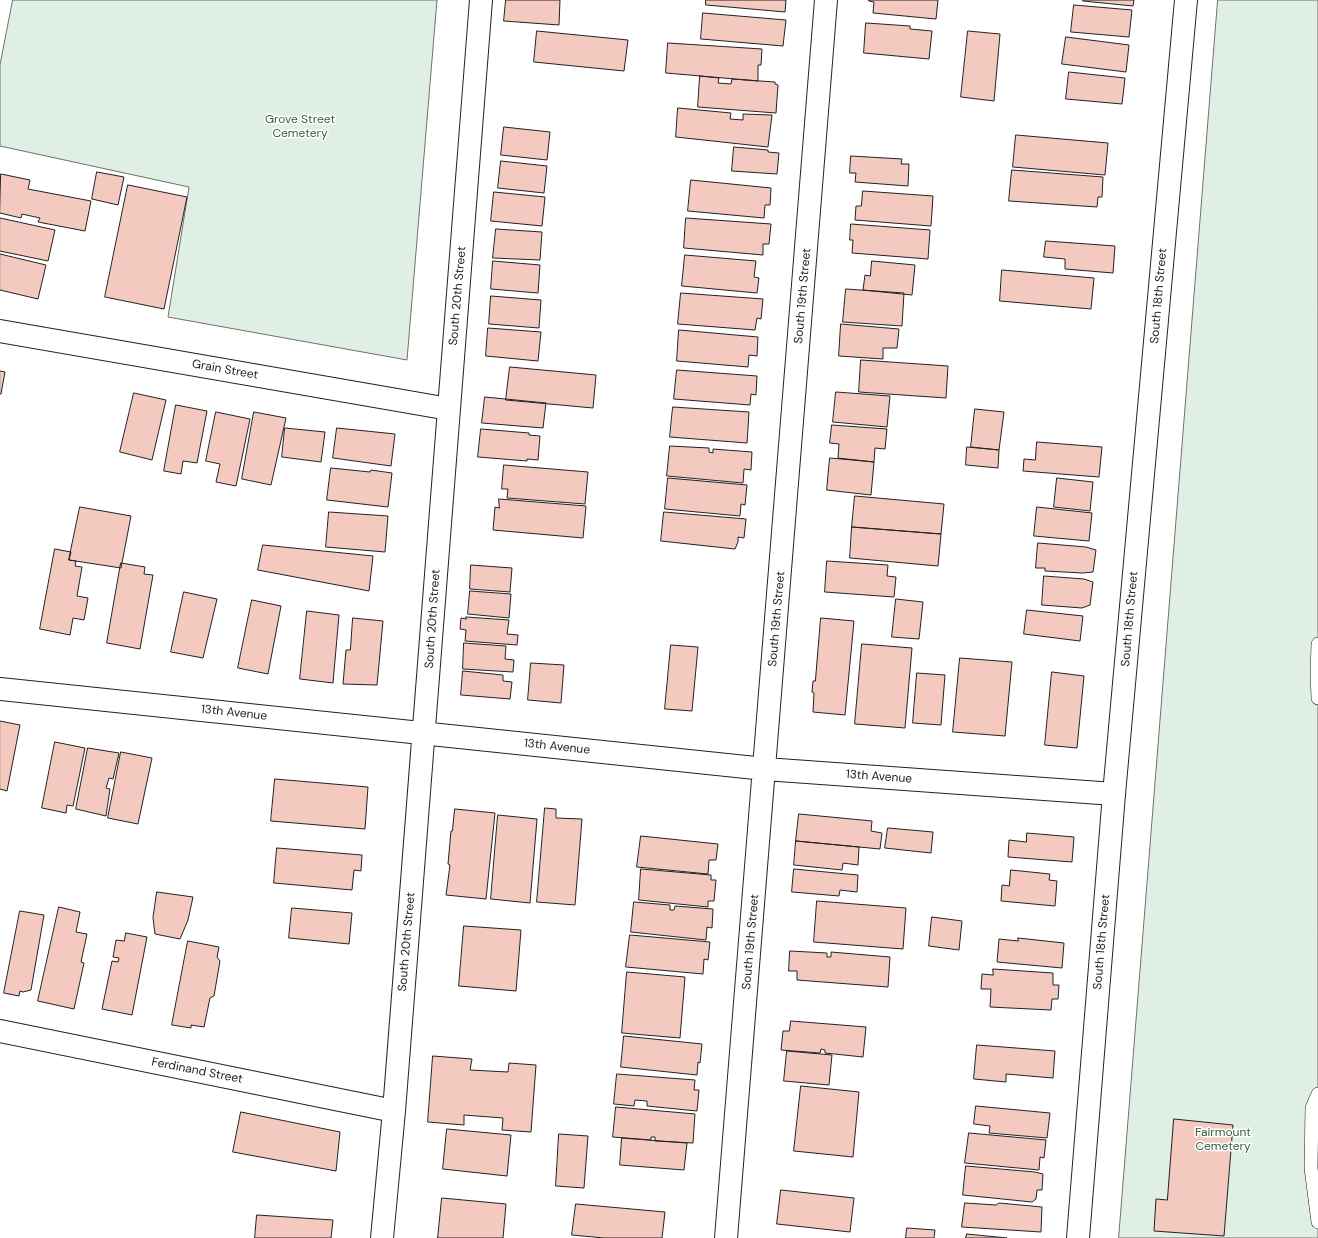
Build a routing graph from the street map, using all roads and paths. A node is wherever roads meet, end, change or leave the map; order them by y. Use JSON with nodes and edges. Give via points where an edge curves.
{"nodes":[{"id":1,"x":481,"y":0,"type":"edge"},
{"id":2,"x":826,"y":0,"type":"edge"},
{"id":3,"x":1186,"y":0,"type":"edge"},
{"id":4,"x":0,"y":331,"type":"edge"},
{"id":5,"x":449,"y":409,"type":"junction"},
{"id":6,"x":1318,"y":644,"type":"edge"},
{"id":7,"x":0,"y":689,"type":"edge"},
{"id":8,"x":1318,"y":698,"type":"edge"},
{"id":9,"x":424,"y":733,"type":"junction"},
{"id":10,"x":765,"y":770,"type":"junction"},
{"id":11,"x":1114,"y":794,"type":"junction"},
{"id":12,"x":0,"y":1031,"type":"edge"},
{"id":13,"x":1318,"y":1094,"type":"edge"},
{"id":14,"x":394,"y":1111,"type":"junction"},
{"id":15,"x":1318,"y":1222,"type":"edge"},
{"id":16,"x":382,"y":1238,"type":"edge"},
{"id":17,"x":726,"y":1238,"type":"edge"},
{"id":18,"x":1078,"y":1238,"type":"edge"}],
"edges":[{"from":1,"to":5,"type":"street","name":"South 20th Street"},
{"from":2,"to":10,"type":"street","name":"South 19th Street"},
{"from":3,"to":11,"type":"street","name":"South 18th Street"},
{"from":4,"to":5,"type":"street","name":"Grain Street"},
{"from":5,"to":9,"type":"street","name":"South 20th Street"},
{"from":6,"to":8,"type":"lane"},
{"from":7,"to":9,"type":"street","name":"13th Avenue"},
{"from":9,"to":10,"type":"street","name":"13th Avenue"},
{"from":9,"to":14,"type":"street","name":"South 20th Street"},
{"from":10,"to":11,"type":"street","name":"13th Avenue"},
{"from":10,"to":17,"type":"street","name":"South 19th Street"},
{"from":11,"to":18,"type":"street","name":"South 18th Street"},
{"from":12,"to":14,"type":"street","name":"Ferdinand Street"},
{"from":13,"to":15,"type":"lane","via":[[1312,1108],[1311,1168]]},
{"from":14,"to":16,"type":"street","name":"South 20th Street"}]}
